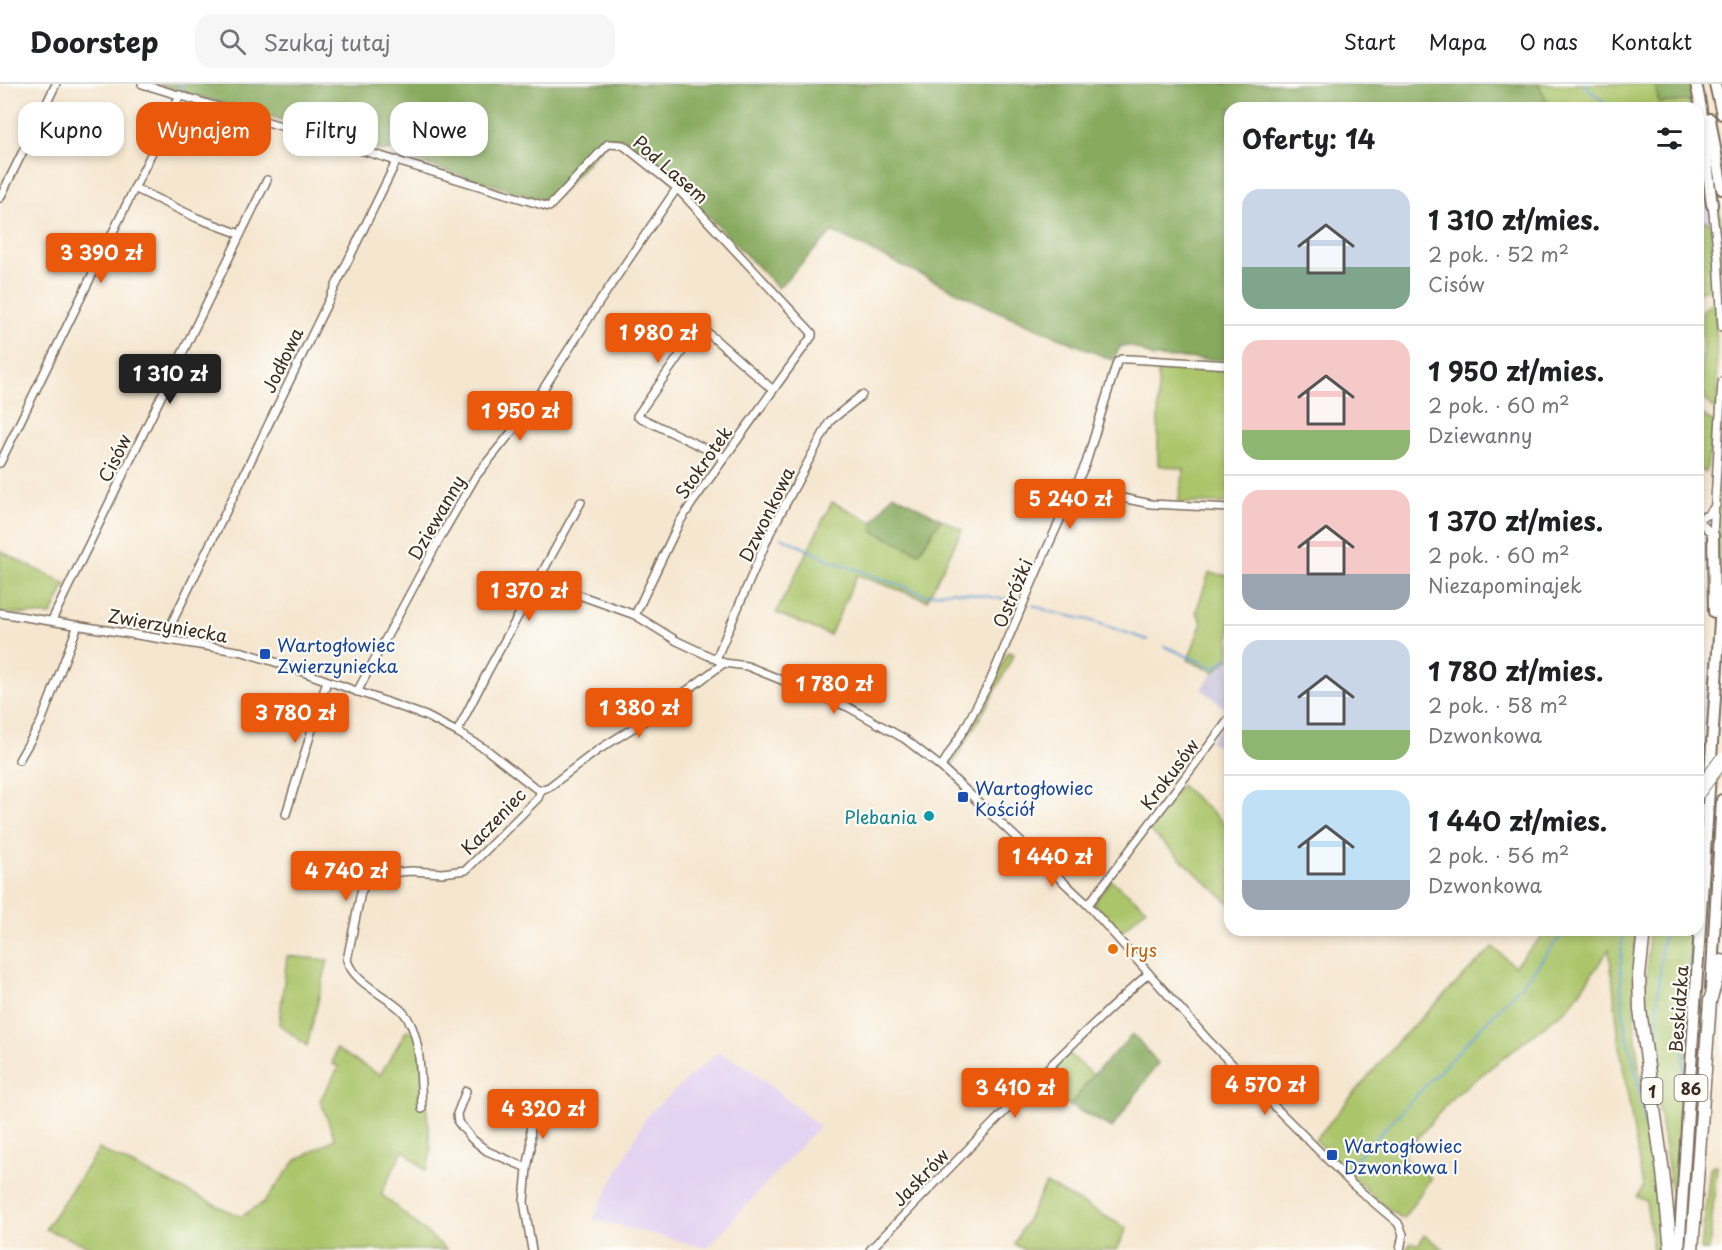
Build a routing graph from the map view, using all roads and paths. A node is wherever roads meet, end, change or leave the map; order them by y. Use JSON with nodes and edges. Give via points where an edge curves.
{"nodes":[{"id":1,"x":56,"y":84,"type":"edge"},
{"id":2,"x":142,"y":84,"type":"edge"},
{"id":3,"x":1696,"y":84,"type":"edge"},
{"id":4,"x":1702,"y":84,"type":"edge"},
{"id":5,"x":1715,"y":84,"type":"edge"},
{"id":6,"x":180,"y":95,"type":"junction"},
{"id":7,"x":1700,"y":102,"type":"edge"},
{"id":8,"x":1722,"y":114,"type":"edge"},
{"id":9,"x":1704,"y":127,"type":"edge"},
{"id":10,"x":397,"y":160,"type":"junction"},
{"id":11,"x":267,"y":180,"type":"dead end"},
{"id":12,"x":134,"y":188,"type":"junction"},
{"id":13,"x":677,"y":188,"type":"junction"},
{"id":14,"x":1722,"y":189,"type":"edge"},
{"id":15,"x":0,"y":198,"type":"edge"},
{"id":16,"x":1712,"y":205,"type":"joint"},
{"id":17,"x":240,"y":234,"type":"junction"},
{"id":18,"x":1722,"y":327,"type":"edge"},
{"id":19,"x":812,"y":336,"type":"joint"},
{"id":20,"x":1224,"y":365,"type":"edge"},
{"id":21,"x":1722,"y":381,"type":"edge"},
{"id":22,"x":773,"y":390,"type":"junction"},
{"id":23,"x":862,"y":395,"type":"dead end"},
{"id":24,"x":723,"y":457,"type":"junction"},
{"id":25,"x":0,"y":463,"type":"edge"},
{"id":26,"x":1077,"y":484,"type":"junction"},
{"id":27,"x":580,"y":502,"type":"dead end"},
{"id":28,"x":1716,"y":505,"type":"junction"},
{"id":29,"x":1224,"y":507,"type":"edge"},
{"id":30,"x":1704,"y":517,"type":"edge"},
{"id":31,"x":1704,"y":525,"type":"edge"},
{"id":32,"x":1713,"y":535,"type":"junction"},
{"id":33,"x":537,"y":580,"type":"junction"},
{"id":34,"x":1722,"y":590,"type":"edge"},
{"id":35,"x":0,"y":613,"type":"edge"},
{"id":36,"x":634,"y":615,"type":"junction"},
{"id":37,"x":52,"y":620,"type":"junction"},
{"id":38,"x":78,"y":625,"type":"junction"},
{"id":39,"x":164,"y":639,"type":"junction"},
{"id":40,"x":716,"y":659,"type":"junction"},
{"id":41,"x":724,"y":663,"type":"junction"},
{"id":42,"x":327,"y":681,"type":"junction"},
{"id":43,"x":357,"y":692,"type":"junction"},
{"id":44,"x":1714,"y":718,"type":"junction"},
{"id":45,"x":1224,"y":726,"type":"edge"},
{"id":46,"x":457,"y":732,"type":"junction"},
{"id":47,"x":19,"y":760,"type":"dead end"},
{"id":48,"x":1722,"y":760,"type":"edge"},
{"id":49,"x":941,"y":767,"type":"junction"},
{"id":50,"x":1704,"y":784,"type":"edge"},
{"id":51,"x":541,"y":790,"type":"junction"},
{"id":52,"x":1722,"y":800,"type":"edge"},
{"id":53,"x":286,"y":814,"type":"dead end"},
{"id":54,"x":1704,"y":870,"type":"edge"},
{"id":55,"x":1088,"y":905,"type":"junction"},
{"id":56,"x":1643,"y":936,"type":"edge"},
{"id":57,"x":1700,"y":936,"type":"edge"},
{"id":58,"x":1722,"y":961,"type":"edge"},
{"id":59,"x":1148,"y":974,"type":"junction"},
{"id":60,"x":1710,"y":1001,"type":"junction"},
{"id":61,"x":466,"y":1091,"type":"dead end"},
{"id":62,"x":422,"y":1109,"type":"dead end"},
{"id":63,"x":530,"y":1109,"type":"dead end"},
{"id":64,"x":527,"y":1168,"type":"junction"},
{"id":65,"x":532,"y":1250,"type":"edge"},
{"id":66,"x":870,"y":1250,"type":"edge"},
{"id":67,"x":1400,"y":1250,"type":"edge"},
{"id":68,"x":1671,"y":1250,"type":"edge"},
{"id":69,"x":1679,"y":1250,"type":"edge"},
{"id":70,"x":1692,"y":1250,"type":"edge"}],
"edges":[{"from":1,"to":15,"type":"street"},
{"from":2,"to":6,"type":"street","name":"Pod Lasem"},
{"from":3,"to":7,"type":"main road"},
{"from":4,"to":14,"type":"main road"},
{"from":5,"to":8,"type":"main road"},
{"from":6,"to":10,"type":"street","name":"Pod Lasem"},
{"from":6,"to":12,"type":"street"},
{"from":9,"to":16,"type":"main road"},
{"from":10,"to":13,"type":"street","name":"Pod Lasem","via":[[549,207],[608,144],[623,145]]},
{"from":10,"to":39,"type":"street","name":"Jodłowa"},
{"from":11,"to":17,"type":"street","name":"Cisów"},
{"from":12,"to":17,"type":"street"},
{"from":12,"to":25,"type":"street"},
{"from":13,"to":19,"type":"street","name":"Pod Lasem"},
{"from":13,"to":43,"type":"street","name":"Dziewanny","via":[[531,408],[476,477]]},
{"from":16,"to":18,"type":"street"},
{"from":17,"to":37,"type":"street","name":"Cisów"},
{"from":19,"to":22,"type":"street","name":"Stokrotek"},
{"from":20,"to":26,"type":"street","name":"Ostróżki","via":[[1129,359],[1117,362]]},
{"from":21,"to":28,"type":"street"},
{"from":22,"to":24,"type":"street","name":"Stokrotek"},
{"from":22,"to":24,"type":"street","via":[[700,326],[637,416]]},
{"from":23,"to":40,"type":"street","name":"Dzwonkowa","via":[[830,421],[770,533]]},
{"from":24,"to":36,"type":"street","name":"Stokrotek","via":[[679,523]]},
{"from":26,"to":29,"type":"street","via":[[1151,504]]},
{"from":26,"to":49,"type":"street","name":"Ostróżki","via":[[991,679]]},
{"from":27,"to":33,"type":"street"},
{"from":28,"to":30,"type":"street"},
{"from":28,"to":32,"type":"street"},
{"from":31,"to":32,"type":"street"},
{"from":32,"to":44,"type":"main road"},
{"from":33,"to":36,"type":"street"},
{"from":33,"to":46,"type":"street"},
{"from":34,"to":44,"type":"main road","name":"Beskidzka","number":"86"},
{"from":35,"to":37,"type":"street","name":"Zwierzyniecka"},
{"from":36,"to":40,"type":"street","via":[[677,642]]},
{"from":37,"to":38,"type":"street","name":"Zwierzyniecka"},
{"from":38,"to":39,"type":"street","name":"Zwierzyniecka"},
{"from":38,"to":47,"type":"street","via":[[42,722]]},
{"from":39,"to":42,"type":"street","name":"Zwierzyniecka","via":[[243,652]]},
{"from":40,"to":41,"type":"street"},
{"from":41,"to":49,"type":"street","via":[[747,666],[848,707],[905,739]]},
{"from":41,"to":51,"type":"street"},
{"from":42,"to":43,"type":"street","name":"Zwierzyniecka"},
{"from":42,"to":53,"type":"street"},
{"from":43,"to":46,"type":"street","name":"Zwierzyniecka","via":[[426,716]]},
{"from":44,"to":54,"type":"main road","name":"Beskidzka","number":"86"},
{"from":45,"to":55,"type":"street","name":"Krokusów"},
{"from":46,"to":51,"type":"street","name":"Zwierzyniecka"},
{"from":48,"to":50,"type":"highway","bridge":true},
{"from":49,"to":55,"type":"street"},
{"from":51,"to":62,"type":"street","name":"Kaczeniec","via":[[538,798],[466,870],[387,873],[369,879],[361,892],[347,960],[356,975],[403,1011],[412,1026]]},
{"from":52,"to":60,"type":"main road","name":"Beskidzka"},
{"from":55,"to":59,"type":"street"},
{"from":56,"to":68,"type":"highway","number":"1","via":[[1640,1010]]},
{"from":57,"to":69,"type":"main road","name":"Beskidzka","number":"86"},
{"from":58,"to":60,"type":"highway"},
{"from":59,"to":66,"type":"street","name":"Jaskrów","via":[[1027,1088]]},
{"from":59,"to":67,"type":"street","via":[[1307,1141],[1398,1223],[1403,1235]]},
{"from":60,"to":70,"type":"highway","name":"Beskidzka"},
{"from":61,"to":64,"type":"street","via":[[458,1122],[487,1151]]},
{"from":63,"to":64,"type":"street"},
{"from":64,"to":65,"type":"street","via":[[524,1202]]}]}
